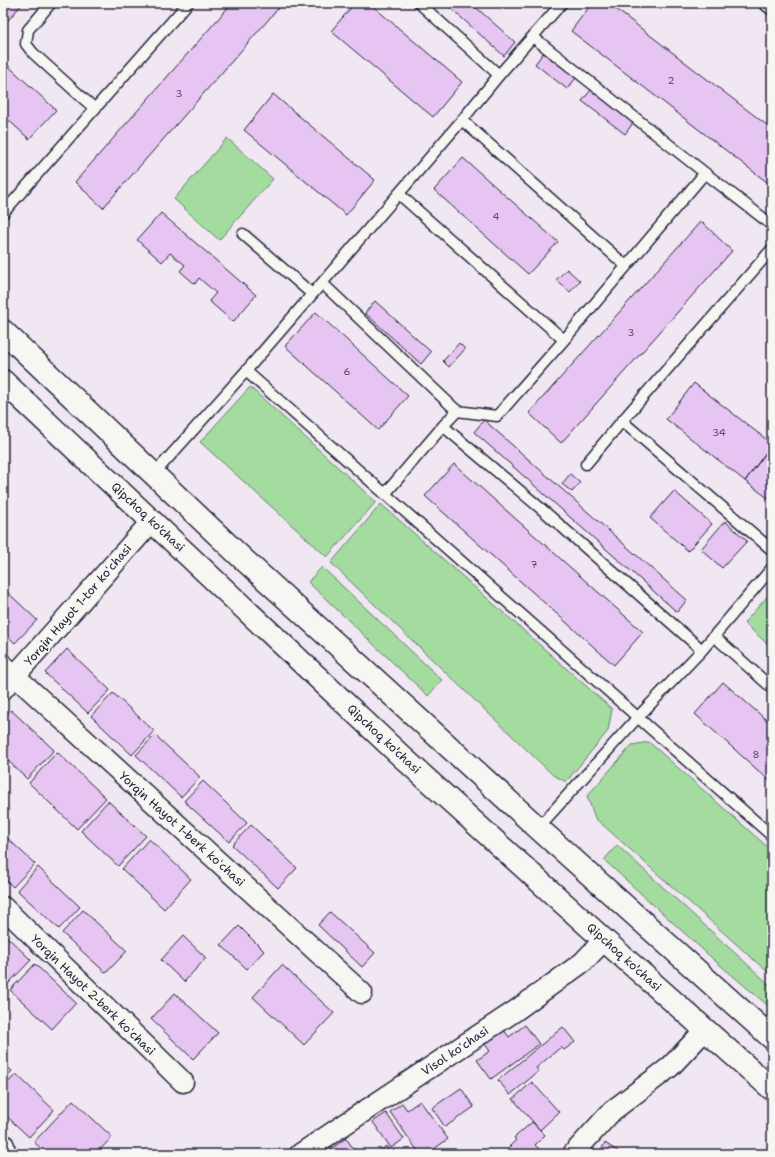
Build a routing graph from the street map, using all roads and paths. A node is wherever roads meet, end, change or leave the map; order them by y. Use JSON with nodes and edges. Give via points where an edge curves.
{"nodes":[{"id":1,"x":51,"y":3,"type":"edge"},
{"id":2,"x":188,"y":3,"type":"edge"},
{"id":3,"x":419,"y":3,"type":"edge"},
{"id":4,"x":763,"y":3,"type":"edge"},
{"id":5,"x":558,"y":5,"type":"edge"},
{"id":6,"x":772,"y":10,"type":"edge"},
{"id":7,"x":533,"y":37,"type":"junction"},
{"id":8,"x":499,"y":75,"type":"junction"},
{"id":9,"x":95,"y":109,"type":"junction"},
{"id":10,"x":462,"y":120,"type":"junction"},
{"id":11,"x":705,"y":174,"type":"junction"},
{"id":12,"x":399,"y":194,"type":"junction"},
{"id":13,"x":3,"y":213,"type":"edge"},
{"id":14,"x":772,"y":225,"type":"edge"},
{"id":15,"x":243,"y":234,"type":"dead end"},
{"id":16,"x":772,"y":249,"type":"edge"},
{"id":17,"x":626,"y":266,"type":"junction"},
{"id":18,"x":322,"y":283,"type":"junction"},
{"id":19,"x":312,"y":294,"type":"junction"},
{"id":20,"x":3,"y":331,"type":"edge"},
{"id":21,"x":564,"y":340,"type":"junction"},
{"id":22,"x":246,"y":370,"type":"junction"},
{"id":23,"x":3,"y":381,"type":"edge"},
{"id":24,"x":457,"y":411,"type":"junction"},
{"id":25,"x":622,"y":421,"type":"junction"},
{"id":26,"x":443,"y":426,"type":"junction"},
{"id":27,"x":586,"y":464,"type":"dead end"},
{"id":28,"x":154,"y":474,"type":"junction"},
{"id":29,"x":385,"y":494,"type":"junction"},
{"id":30,"x":152,"y":521,"type":"junction"},
{"id":31,"x":772,"y":550,"type":"edge"},
{"id":32,"x":242,"y":558,"type":"junction"},
{"id":33,"x":772,"y":568,"type":"edge"},
{"id":34,"x":217,"y":582,"type":"junction"},
{"id":35,"x":714,"y":636,"type":"junction"},
{"id":36,"x":702,"y":650,"type":"junction"},
{"id":37,"x":7,"y":677,"type":"edge"},
{"id":38,"x":772,"y":688,"type":"edge"},
{"id":39,"x":638,"y":717,"type":"junction"},
{"id":40,"x":538,"y":828,"type":"junction"},
{"id":41,"x":772,"y":836,"type":"edge"},
{"id":42,"x":3,"y":907,"type":"edge"},
{"id":43,"x":604,"y":940,"type":"junction"},
{"id":44,"x":362,"y":992,"type":"dead end"},
{"id":45,"x":705,"y":1030,"type":"junction"},
{"id":46,"x":772,"y":1038,"type":"edge"},
{"id":47,"x":183,"y":1082,"type":"dead end"},
{"id":48,"x":772,"y":1090,"type":"edge"},
{"id":49,"x":300,"y":1154,"type":"edge"},
{"id":50,"x":573,"y":1154,"type":"edge"}],
"edges":[{"from":1,"to":9,"type":"lane","via":[[28,30],[26,44]]},
{"from":2,"to":9,"type":"lane"},
{"from":3,"to":8,"type":"lane"},
{"from":4,"to":6,"type":"lane"},
{"from":5,"to":7,"type":"lane"},
{"from":7,"to":8,"type":"lane"},
{"from":7,"to":11,"type":"lane"},
{"from":8,"to":10,"type":"lane"},
{"from":9,"to":13,"type":"lane"},
{"from":10,"to":12,"type":"lane"},
{"from":10,"to":17,"type":"lane"},
{"from":11,"to":14,"type":"lane"},
{"from":11,"to":17,"type":"lane"},
{"from":12,"to":18,"type":"lane"},
{"from":12,"to":21,"type":"lane"},
{"from":15,"to":19,"type":"lane"},
{"from":16,"to":25,"type":"lane"},
{"from":17,"to":21,"type":"lane"},
{"from":18,"to":19,"type":"lane"},
{"from":18,"to":24,"type":"lane"},
{"from":19,"to":22,"type":"lane"},
{"from":20,"to":28,"type":"main road"},
{"from":21,"to":24,"type":"lane","via":[[497,416]]},
{"from":22,"to":28,"type":"lane"},
{"from":22,"to":29,"type":"lane"},
{"from":23,"to":30,"type":"main road","name":"Qipchoq ko'chasi"},
{"from":24,"to":26,"type":"lane"},
{"from":25,"to":27,"type":"lane"},
{"from":25,"to":31,"type":"lane"},
{"from":26,"to":29,"type":"lane"},
{"from":26,"to":36,"type":"lane"},
{"from":28,"to":32,"type":"main road"},
{"from":29,"to":39,"type":"lane"},
{"from":30,"to":34,"type":"main road","name":"Qipchoq ko'chasi"},
{"from":30,"to":37,"type":"street","name":"Yorqin Hayot 1-tor koʻchasi"},
{"from":32,"to":34,"type":"main road","via":[[241,570],[236,578],[228,582]]},
{"from":32,"to":40,"type":"main road"},
{"from":33,"to":35,"type":"lane"},
{"from":34,"to":43,"type":"main road","name":"Qipchoq ko'chasi","via":[[400,755]]},
{"from":35,"to":36,"type":"lane"},
{"from":35,"to":38,"type":"lane"},
{"from":36,"to":39,"type":"lane"},
{"from":37,"to":44,"type":"street","name":"Yorqin Hayot 1-berk koʻchasi"},
{"from":39,"to":40,"type":"lane"},
{"from":39,"to":41,"type":"lane"},
{"from":40,"to":46,"type":"main road"},
{"from":42,"to":47,"type":"street","name":"Yorqin Hayot 2-berk koʻchasi"},
{"from":43,"to":45,"type":"main road","name":"Qipchoq ko'chasi"},
{"from":43,"to":49,"type":"street","name":"Visol koʻchasi","via":[[583,962],[515,1011]]},
{"from":45,"to":48,"type":"main road","name":"Qipchoq ko'chasi"},
{"from":45,"to":50,"type":"street","via":[[670,1067],[612,1111]]}]}
